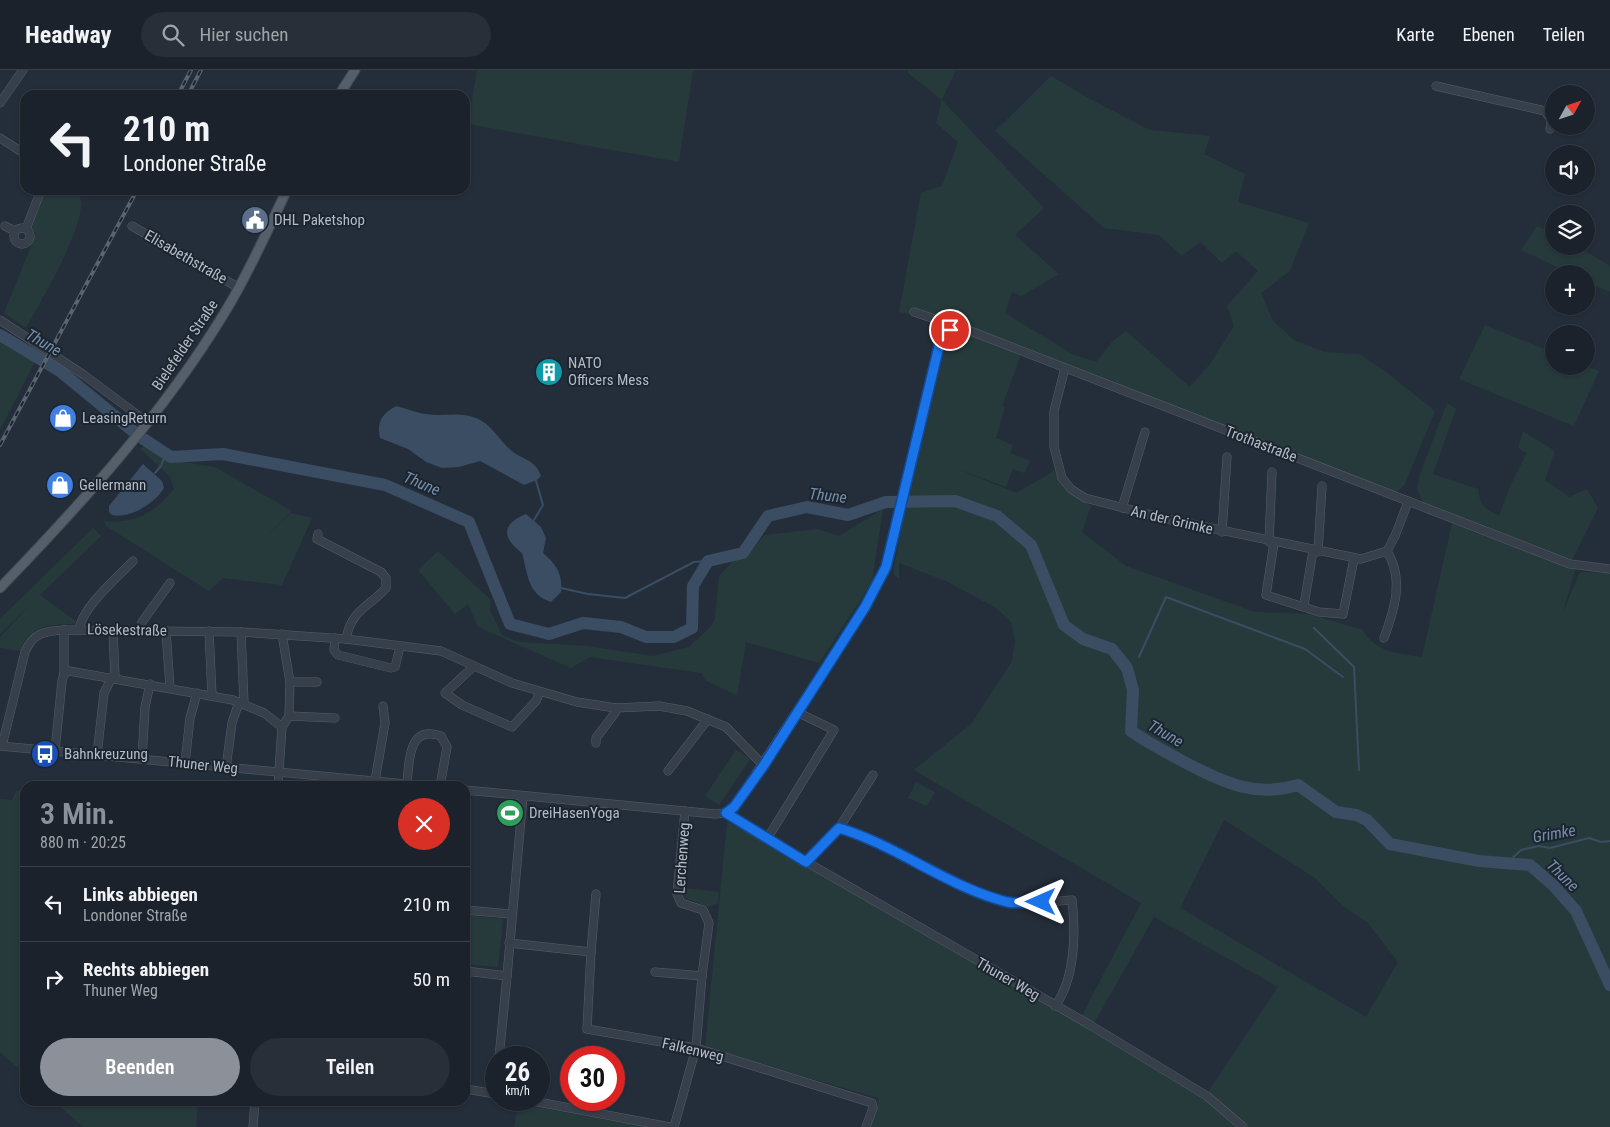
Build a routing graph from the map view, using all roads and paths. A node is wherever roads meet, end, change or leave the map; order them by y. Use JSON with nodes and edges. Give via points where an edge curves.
{"nodes":[{"id":1,"x":23,"y":70,"type":"edge"},
{"id":2,"x":355,"y":70,"type":"edge"},
{"id":3,"x":1436,"y":86,"type":"dead end"},
{"id":4,"x":342,"y":90,"type":"edge"},
{"id":5,"x":0,"y":103,"type":"edge"},
{"id":6,"x":1545,"y":112,"type":"edge"},
{"id":7,"x":0,"y":138,"type":"edge"},
{"id":8,"x":20,"y":151,"type":"edge"},
{"id":9,"x":39,"y":195,"type":"edge"},
{"id":10,"x":285,"y":195,"type":"edge"},
{"id":11,"x":5,"y":226,"type":"dead end"},
{"id":12,"x":132,"y":226,"type":"dead end"},
{"id":13,"x":26,"y":229,"type":"junction"},
{"id":14,"x":15,"y":231,"type":"junction"},
{"id":15,"x":239,"y":288,"type":"junction"},
{"id":16,"x":914,"y":312,"type":"dead end"},
{"id":17,"x":0,"y":320,"type":"edge"},
{"id":18,"x":956,"y":327,"type":"junction"},
{"id":19,"x":1065,"y":368,"type":"junction"},
{"id":20,"x":144,"y":425,"type":"junction"},
{"id":21,"x":1146,"y":432,"type":"dead end"},
{"id":22,"x":1227,"y":457,"type":"dead end"},
{"id":23,"x":1272,"y":472,"type":"dead end"},
{"id":24,"x":1322,"y":486,"type":"dead end"},
{"id":25,"x":1408,"y":502,"type":"junction"},
{"id":26,"x":1122,"y":508,"type":"junction"},
{"id":27,"x":1222,"y":532,"type":"junction"},
{"id":28,"x":316,"y":539,"type":"dead end"},
{"id":29,"x":1271,"y":542,"type":"junction"},
{"id":30,"x":1316,"y":551,"type":"junction"},
{"id":31,"x":1387,"y":551,"type":"junction"},
{"id":32,"x":1354,"y":559,"type":"junction"},
{"id":33,"x":133,"y":561,"type":"dead end"},
{"id":34,"x":1610,"y":570,"type":"edge"},
{"id":35,"x":170,"y":583,"type":"dead end"},
{"id":36,"x":0,"y":588,"type":"edge"},
{"id":37,"x":1304,"y":605,"type":"junction"},
{"id":38,"x":64,"y":630,"type":"junction"},
{"id":39,"x":79,"y":630,"type":"junction"},
{"id":40,"x":113,"y":630,"type":"junction"},
{"id":41,"x":140,"y":630,"type":"junction"},
{"id":42,"x":166,"y":631,"type":"junction"},
{"id":43,"x":209,"y":631,"type":"junction"},
{"id":44,"x":241,"y":632,"type":"junction"},
{"id":45,"x":282,"y":634,"type":"junction"},
{"id":46,"x":335,"y":638,"type":"junction"},
{"id":47,"x":1384,"y":638,"type":"dead end"},
{"id":48,"x":346,"y":639,"type":"junction"},
{"id":49,"x":400,"y":647,"type":"junction"},
{"id":50,"x":474,"y":666,"type":"junction"},
{"id":51,"x":64,"y":674,"type":"junction"},
{"id":52,"x":113,"y":678,"type":"junction"},
{"id":53,"x":290,"y":682,"type":"junction"},
{"id":54,"x":317,"y":682,"type":"dead end"},
{"id":55,"x":150,"y":684,"type":"junction"},
{"id":56,"x":170,"y":688,"type":"junction"},
{"id":57,"x":540,"y":692,"type":"junction"},
{"id":58,"x":197,"y":693,"type":"junction"},
{"id":59,"x":212,"y":695,"type":"junction"},
{"id":60,"x":242,"y":702,"type":"junction"},
{"id":61,"x":383,"y":706,"type":"dead end"},
{"id":62,"x":616,"y":708,"type":"junction"},
{"id":63,"x":797,"y":712,"type":"junction"},
{"id":64,"x":289,"y":716,"type":"junction"},
{"id":65,"x":335,"y":718,"type":"dead end"},
{"id":66,"x":708,"y":719,"type":"junction"},
{"id":67,"x":282,"y":727,"type":"junction"},
{"id":68,"x":596,"y":743,"type":"dead end"},
{"id":69,"x":1,"y":746,"type":"edge"},
{"id":70,"x":54,"y":751,"type":"junction"},
{"id":71,"x":97,"y":755,"type":"junction"},
{"id":72,"x":142,"y":759,"type":"junction"},
{"id":73,"x":185,"y":763,"type":"junction"},
{"id":74,"x":764,"y":765,"type":"junction"},
{"id":75,"x":226,"y":768,"type":"junction"},
{"id":76,"x":668,"y":771,"type":"dead end"},
{"id":77,"x":279,"y":773,"type":"junction"},
{"id":78,"x":873,"y":774,"type":"dead end"},
{"id":79,"x":278,"y":781,"type":"edge"},
{"id":80,"x":375,"y":781,"type":"joint"},
{"id":81,"x":408,"y":781,"type":"edge"},
{"id":82,"x":441,"y":781,"type":"edge"},
{"id":83,"x":470,"y":791,"type":"edge"},
{"id":84,"x":523,"y":796,"type":"junction"},
{"id":85,"x":685,"y":811,"type":"junction"},
{"id":86,"x":726,"y":813,"type":"junction"},
{"id":87,"x":839,"y":828,"type":"junction"},
{"id":88,"x":767,"y":839,"type":"junction"},
{"id":89,"x":806,"y":862,"type":"junction"},
{"id":90,"x":596,"y":894,"type":"dead end"},
{"id":91,"x":470,"y":910,"type":"edge"},
{"id":92,"x":511,"y":914,"type":"junction"},
{"id":93,"x":509,"y":943,"type":"junction"},
{"id":94,"x":591,"y":952,"type":"junction"},
{"id":95,"x":470,"y":972,"type":"edge"},
{"id":96,"x":655,"y":972,"type":"dead end"},
{"id":97,"x":507,"y":976,"type":"junction"},
{"id":98,"x":702,"y":976,"type":"junction"},
{"id":99,"x":1055,"y":1006,"type":"junction"},
{"id":100,"x":501,"y":1046,"type":"edge"},
{"id":101,"x":696,"y":1048,"type":"junction"},
{"id":102,"x":470,"y":1089,"type":"edge"},
{"id":103,"x":485,"y":1092,"type":"edge"},
{"id":104,"x":550,"y":1104,"type":"edge"},
{"id":105,"x":255,"y":1106,"type":"edge"},
{"id":106,"x":253,"y":1127,"type":"edge"},
{"id":107,"x":670,"y":1127,"type":"edge"},
{"id":108,"x":674,"y":1127,"type":"edge"},
{"id":109,"x":866,"y":1127,"type":"edge"},
{"id":110,"x":1243,"y":1127,"type":"edge"}],
"edges":[{"from":1,"to":5,"type":"street"},
{"from":2,"to":4,"type":"main road"},
{"from":3,"to":6,"type":"street"},
{"from":7,"to":8,"type":"street"},
{"from":9,"to":13,"type":"street"},
{"from":10,"to":15,"type":"main road","name":"Bielefelder Straße"},
{"from":11,"to":14,"type":"street"},
{"from":12,"to":15,"type":"street","name":"Elisabethstraße"},
{"from":13,"to":14,"type":"street"},
{"from":13,"to":14,"type":"street","via":[[28,241],[22,244],[15,241]]},
{"from":15,"to":20,"type":"main road","name":"Bielefelder Straße","via":[[196,357]]},
{"from":16,"to":18,"type":"street","name":"Trothastraße"},
{"from":17,"to":20,"type":"street","via":[[79,371]]},
{"from":18,"to":19,"type":"street","name":"Trothastraße"},
{"from":18,"to":63,"type":"street","via":[[940,342],[886,567],[865,607]]},
{"from":19,"to":25,"type":"street","name":"Trothastraße"},
{"from":19,"to":26,"type":"street","name":"An der Grimke","via":[[1054,411],[1054,447],[1062,478],[1071,489],[1086,498]]},
{"from":20,"to":36,"type":"main road","name":"Bielefelder Straße","via":[[61,523]]},
{"from":21,"to":26,"type":"street","name":"An der Grimke"},
{"from":22,"to":27,"type":"street","name":"An der Grimke"},
{"from":23,"to":29,"type":"street"},
{"from":24,"to":30,"type":"street"},
{"from":25,"to":31,"type":"street"},
{"from":25,"to":34,"type":"street","name":"Trothastraße","via":[[1570,564]]},
{"from":26,"to":27,"type":"street","name":"An der Grimke"},
{"from":27,"to":29,"type":"street","name":"An der Grimke"},
{"from":28,"to":48,"type":"street","via":[[386,578],[386,588],[348,624]]},
{"from":29,"to":30,"type":"street","name":"An der Grimke"},
{"from":29,"to":37,"type":"street","via":[[1266,594]]},
{"from":30,"to":32,"type":"street","name":"An der Grimke"},
{"from":30,"to":37,"type":"street"},
{"from":31,"to":32,"type":"street","name":"An der Grimke"},
{"from":31,"to":47,"type":"street","via":[[1398,585]]},
{"from":32,"to":37,"type":"street","via":[[1343,614],[1319,612]]},
{"from":33,"to":39,"type":"street","via":[[89,610],[80,622]]},
{"from":35,"to":41,"type":"street","via":[[142,622]]},
{"from":38,"to":39,"type":"street","name":"Lösekestraße"},
{"from":38,"to":51,"type":"street"},
{"from":38,"to":69,"type":"street","name":"Lösekestraße","via":[[41,632],[28,644]]},
{"from":39,"to":40,"type":"street","name":"Lösekestraße"},
{"from":40,"to":41,"type":"street","name":"Lösekestraße"},
{"from":40,"to":52,"type":"street"},
{"from":41,"to":42,"type":"street","name":"Lösekestraße"},
{"from":42,"to":43,"type":"street","name":"Lösekestraße"},
{"from":42,"to":56,"type":"street"},
{"from":43,"to":44,"type":"street","name":"Lösekestraße"},
{"from":43,"to":59,"type":"street"},
{"from":44,"to":45,"type":"street","name":"Lösekestraße"},
{"from":44,"to":60,"type":"street"},
{"from":45,"to":46,"type":"street","name":"Lösekestraße"},
{"from":45,"to":53,"type":"street"},
{"from":46,"to":48,"type":"street","name":"Lösekestraße"},
{"from":46,"to":49,"type":"street","via":[[334,650],[338,655],[391,668],[395,667]]},
{"from":48,"to":49,"type":"street","name":"Lösekestraße"},
{"from":49,"to":50,"type":"street","name":"Lösekestraße","via":[[447,653]]},
{"from":50,"to":57,"type":"street","name":"Lösekestraße"},
{"from":50,"to":57,"type":"street","via":[[445,693],[462,705],[512,727],[536,702]]},
{"from":51,"to":52,"type":"street","via":[[72,672]]},
{"from":51,"to":70,"type":"street"},
{"from":52,"to":55,"type":"street"},
{"from":52,"to":71,"type":"street","via":[[104,693]]},
{"from":53,"to":54,"type":"street"},
{"from":53,"to":64,"type":"street"},
{"from":55,"to":56,"type":"street"},
{"from":55,"to":72,"type":"street","via":[[145,707]]},
{"from":56,"to":58,"type":"street"},
{"from":57,"to":62,"type":"street","name":"Lösekestraße"},
{"from":58,"to":59,"type":"street"},
{"from":58,"to":73,"type":"street","via":[[190,718]]},
{"from":59,"to":60,"type":"street"},
{"from":60,"to":67,"type":"street"},
{"from":60,"to":75,"type":"street","via":[[232,723]]},
{"from":61,"to":80,"type":"street","via":[[385,723]]},
{"from":62,"to":66,"type":"street","name":"Lösekestraße","via":[[659,706]]},
{"from":62,"to":68,"type":"street"},
{"from":63,"to":74,"type":"street"},
{"from":63,"to":88,"type":"street","via":[[834,730]]},
{"from":64,"to":65,"type":"street"},
{"from":64,"to":67,"type":"street"},
{"from":66,"to":74,"type":"street","name":"Lösekestraße","via":[[726,727]]},
{"from":66,"to":76,"type":"street"},
{"from":67,"to":77,"type":"street"},
{"from":69,"to":70,"type":"street","name":"Thuner Weg"},
{"from":70,"to":71,"type":"street","name":"Thuner Weg"},
{"from":71,"to":72,"type":"street","name":"Thuner Weg"},
{"from":72,"to":73,"type":"street","name":"Thuner Weg"},
{"from":73,"to":75,"type":"street","name":"Thuner Weg"},
{"from":74,"to":86,"type":"street","via":[[734,807]]},
{"from":75,"to":77,"type":"street","name":"Thuner Weg"},
{"from":77,"to":79,"type":"street"},
{"from":77,"to":80,"type":"street","name":"Thuner Weg"},
{"from":78,"to":87,"type":"street"},
{"from":81,"to":82,"type":"street","via":[[413,748],[425,733],[441,736],[447,747]]},
{"from":83,"to":84,"type":"street"},
{"from":84,"to":85,"type":"street"},
{"from":84,"to":92,"type":"street"},
{"from":85,"to":86,"type":"street"},
{"from":85,"to":98,"type":"street","name":"Lerchenweg","via":[[677,894],[681,903],[702,910],[709,923]]},
{"from":86,"to":88,"type":"street","name":"Thuner Weg"},
{"from":87,"to":89,"type":"street"},
{"from":87,"to":99,"type":"street","via":[[861,835],[973,890],[1008,902],[1072,900],[1075,943],[1062,996]]},
{"from":88,"to":89,"type":"street","name":"Thuner Weg"},
{"from":89,"to":99,"type":"street","name":"Thuner Weg"},
{"from":90,"to":94,"type":"street","name":"Falkenweg"},
{"from":91,"to":92,"type":"street"},
{"from":92,"to":93,"type":"street"},
{"from":93,"to":94,"type":"street"},
{"from":93,"to":97,"type":"street"},
{"from":94,"to":101,"type":"street","name":"Falkenweg","via":[[587,1029]]},
{"from":95,"to":97,"type":"street"},
{"from":96,"to":98,"type":"street"},
{"from":97,"to":100,"type":"street"},
{"from":98,"to":101,"type":"street","name":"Lerchenweg"},
{"from":99,"to":110,"type":"street","name":"Thuner Weg","via":[[1207,1096]]},
{"from":101,"to":108,"type":"street","name":"Lerchenweg"},
{"from":101,"to":109,"type":"street","name":"Falkenweg","via":[[872,1103]]},
{"from":102,"to":103,"type":"street"},
{"from":104,"to":107,"type":"street"},
{"from":105,"to":106,"type":"street"}]}
